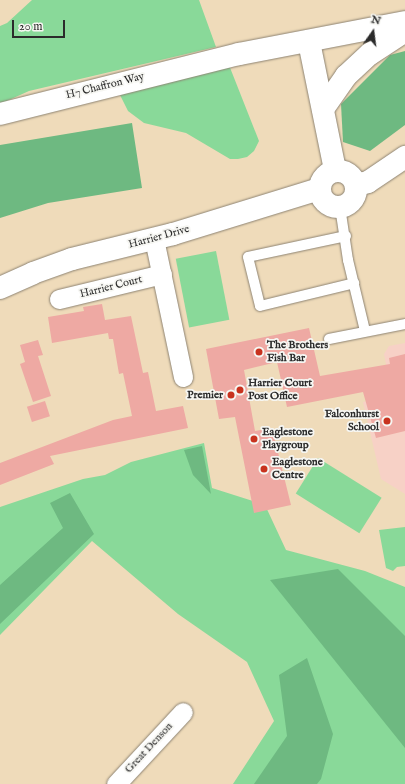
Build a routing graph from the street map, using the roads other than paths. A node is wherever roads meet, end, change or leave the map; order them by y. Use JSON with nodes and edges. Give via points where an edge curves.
{"nodes":[{"id":1,"x":405,"y":22,"type":"edge"},
{"id":2,"x":405,"y":31,"type":"edge"},
{"id":3,"x":309,"y":42,"type":"junction"},
{"id":4,"x":323,"y":109,"type":"junction"},
{"id":5,"x":0,"y":114,"type":"edge"},
{"id":6,"x":405,"y":157,"type":"edge"},
{"id":7,"x":335,"y":170,"type":"junction"},
{"id":8,"x":357,"y":185,"type":"junction"},
{"id":9,"x":319,"y":189,"type":"junction"},
{"id":10,"x":340,"y":207,"type":"junction"},
{"id":11,"x":346,"y":236,"type":"junction"},
{"id":12,"x":154,"y":239,"type":"junction"},
{"id":13,"x":162,"y":274,"type":"junction"},
{"id":14,"x":354,"y":283,"type":"junction"},
{"id":15,"x":0,"y":288,"type":"edge"},
{"id":16,"x":60,"y":299,"type":"dead end"},
{"id":17,"x":405,"y":324,"type":"edge"},
{"id":18,"x":365,"y":331,"type":"junction"},
{"id":19,"x":329,"y":339,"type":"dead end"},
{"id":20,"x":183,"y":376,"type":"dead end"},
{"id":21,"x":183,"y":712,"type":"dead end"},
{"id":22,"x":116,"y":784,"type":"edge"}],
"edges":[{"from":1,"to":3,"type":"street"},
{"from":2,"to":4,"type":"street","via":[[370,54],[346,76]]},
{"from":3,"to":4,"type":"street"},
{"from":3,"to":5,"type":"street","name":"H7 Chaffron Way","via":[[239,54]]},
{"from":4,"to":7,"type":"street"},
{"from":6,"to":8,"type":"street","via":[[368,182]]},
{"from":7,"to":8,"type":"street","via":[[344,171],[353,177]]},
{"from":7,"to":9,"type":"street","via":[[322,180]]},
{"from":8,"to":10,"type":"street","via":[[355,197],[350,204]]},
{"from":9,"to":10,"type":"street","via":[[322,198],[330,206]]},
{"from":9,"to":12,"type":"street","name":"Harrier Drive"},
{"from":10,"to":11,"type":"lane"},
{"from":11,"to":14,"type":"lane"},
{"from":11,"to":14,"type":"lane","via":[[248,257],[260,306]]},
{"from":12,"to":13,"type":"street"},
{"from":12,"to":15,"type":"street","name":"Harrier Drive","via":[[72,259],[33,272]]},
{"from":13,"to":16,"type":"street","name":"Harrier Court"},
{"from":13,"to":20,"type":"street"},
{"from":14,"to":18,"type":"lane"},
{"from":17,"to":18,"type":"lane"},
{"from":18,"to":19,"type":"lane"},
{"from":21,"to":22,"type":"street","name":"Great Denson"}]}
